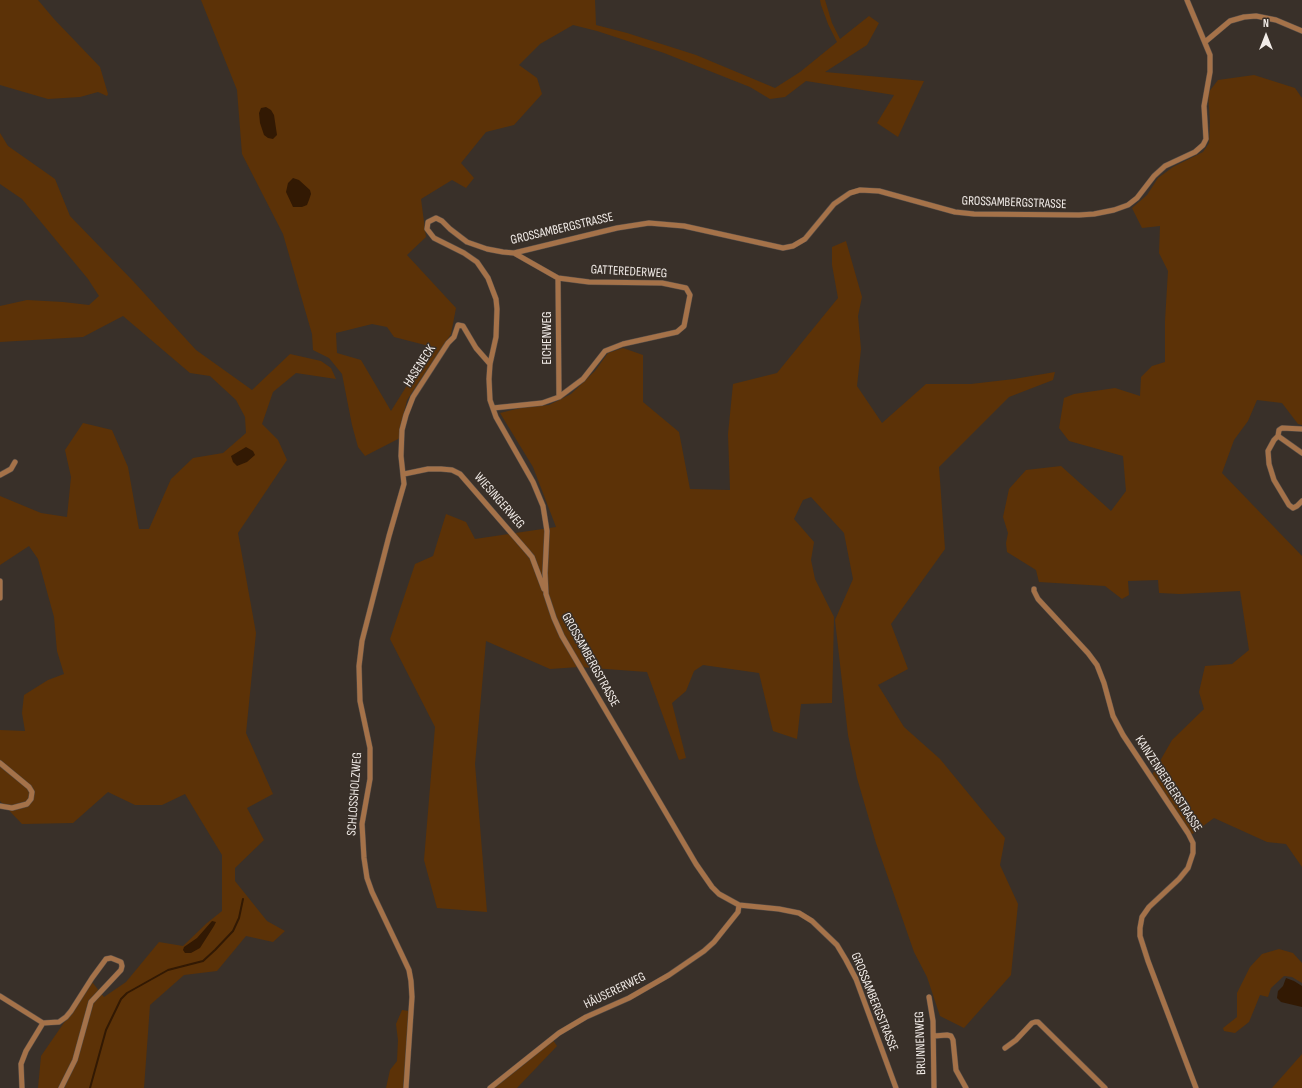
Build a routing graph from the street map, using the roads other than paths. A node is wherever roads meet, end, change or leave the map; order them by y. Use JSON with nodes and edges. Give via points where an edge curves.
{"nodes":[{"id":1,"x":1187,"y":0,"type":"edge"},
{"id":2,"x":1302,"y":31,"type":"edge"},
{"id":3,"x":1206,"y":42,"type":"junction"},
{"id":4,"x":514,"y":253,"type":"junction"},
{"id":5,"x":558,"y":278,"type":"junction"},
{"id":6,"x":490,"y":364,"type":"junction"},
{"id":7,"x":559,"y":397,"type":"junction"},
{"id":8,"x":493,"y":408,"type":"junction"},
{"id":9,"x":1302,"y":429,"type":"edge"},
{"id":10,"x":1278,"y":436,"type":"junction"},
{"id":11,"x":1302,"y":453,"type":"edge"},
{"id":12,"x":15,"y":462,"type":"dead end"},
{"id":13,"x":404,"y":474,"type":"junction"},
{"id":14,"x":0,"y":475,"type":"edge"},
{"id":15,"x":1302,"y":501,"type":"edge"},
{"id":16,"x":0,"y":581,"type":"edge"},
{"id":17,"x":1034,"y":589,"type":"dead end"},
{"id":18,"x":546,"y":594,"type":"junction"},
{"id":19,"x":0,"y":598,"type":"edge"},
{"id":20,"x":0,"y":764,"type":"edge"},
{"id":21,"x":0,"y":806,"type":"edge"},
{"id":22,"x":739,"y":905,"type":"junction"},
{"id":23,"x":0,"y":996,"type":"edge"},
{"id":24,"x":930,"y":997,"type":"dead end"},
{"id":25,"x":43,"y":1023,"type":"junction"},
{"id":26,"x":934,"y":1036,"type":"junction"},
{"id":27,"x":1005,"y":1048,"type":"dead end"},
{"id":28,"x":22,"y":1088,"type":"edge"},
{"id":29,"x":61,"y":1088,"type":"edge"},
{"id":30,"x":406,"y":1088,"type":"edge"},
{"id":31,"x":490,"y":1088,"type":"edge"},
{"id":32,"x":896,"y":1088,"type":"edge"},
{"id":33,"x":934,"y":1088,"type":"edge"},
{"id":34,"x":966,"y":1088,"type":"edge"},
{"id":35,"x":1105,"y":1088,"type":"edge"},
{"id":36,"x":1196,"y":1088,"type":"edge"}],
"edges":[{"from":1,"to":3,"type":"street","name":"GROSSAMBERGSTRASSE"},
{"from":2,"to":3,"type":"street","via":[[1276,20],[1256,16],[1244,17],[1230,21]]},
{"from":3,"to":4,"type":"street","name":"GROSSAMBERGSTRASSE","via":[[1210,55],[1210,72],[1204,106],[1206,139],[1203,145],[1195,152],[1166,166],[1154,176],[1137,198],[1128,205],[1114,210],[1079,215],[974,214],[955,212],[879,191],[860,190],[844,196],[834,204],[805,239],[789,248],[684,226],[649,223]]},
{"from":4,"to":5,"type":"street","name":"GATTEREDERWEG"},
{"from":4,"to":6,"type":"street","name":"GROSSAMBERGSTRASSE","via":[[493,251],[467,242],[436,218],[428,222],[427,229],[434,238],[477,262],[492,288],[496,299],[497,324]]},
{"from":5,"to":7,"type":"street","name":"EICHENWEG"},
{"from":5,"to":7,"type":"street","name":"GATTEREDERWEG","via":[[589,282],[662,283],[686,288],[690,295],[684,326],[677,332],[623,344],[605,351],[583,379]]},
{"from":6,"to":8,"type":"street","name":"GROSSAMBERGSTRASSE","via":[[489,392]]},
{"from":6,"to":13,"type":"street","name":"HASENECK","via":[[476,348],[463,326],[458,325],[454,337],[413,397],[406,415],[401,442]]},
{"from":7,"to":8,"type":"street","name":"GATTEREDERWEG","via":[[542,403]]},
{"from":8,"to":18,"type":"street","name":"GROSSAMBERGSTRASSE","via":[[543,506],[547,531]]},
{"from":9,"to":10,"type":"street","via":[[1282,428]]},
{"from":10,"to":11,"type":"street"},
{"from":10,"to":15,"type":"street","via":[[1268,451],[1274,480],[1293,508]]},
{"from":12,"to":14,"type":"street","via":[[11,469]]},
{"from":13,"to":18,"type":"street","name":"WIESINGERWEG","via":[[428,469],[452,470],[460,474],[532,557]]},
{"from":13,"to":30,"type":"street","name":"SCHLOSSHOLZWEG","via":[[401,500],[366,622],[359,666],[360,701],[370,748],[370,779],[362,824],[367,878],[409,970],[411,981]]},
{"from":16,"to":19,"type":"street"},
{"from":17,"to":36,"type":"street","name":"KAINZENBERGERSTRASSE","via":[[1038,599],[1097,665],[1113,716],[1123,735],[1193,843],[1193,854],[1188,868],[1180,879],[1149,907],[1142,917],[1140,928],[1148,961]]},
{"from":18,"to":22,"type":"street","name":"GROSSAMBERGSTRASSE","via":[[565,642],[705,879],[719,894]]},
{"from":20,"to":21,"type":"street","via":[[29,786],[32,792],[27,804],[12,808]]},
{"from":22,"to":31,"type":"street","name":"HÄUSERERWEG","via":[[738,912],[714,942],[699,955],[629,998],[558,1033]]},
{"from":22,"to":32,"type":"street","name":"GROSSAMBERGSTRASSE","via":[[799,913],[812,921],[837,945],[856,979]]},
{"from":23,"to":25,"type":"street"},
{"from":24,"to":26,"type":"street","name":"BRUNNENWEG"},
{"from":25,"to":28,"type":"street","via":[[21,1064]]},
{"from":25,"to":29,"type":"street","via":[[59,1022],[66,1017],[106,959],[121,962],[121,970],[91,1002],[75,1060]]},
{"from":26,"to":33,"type":"street","name":"BRUNNENWEG"},
{"from":26,"to":34,"type":"street","via":[[951,1036],[956,1070]]},
{"from":27,"to":35,"type":"street","via":[[1032,1023],[1038,1022]]}]}
